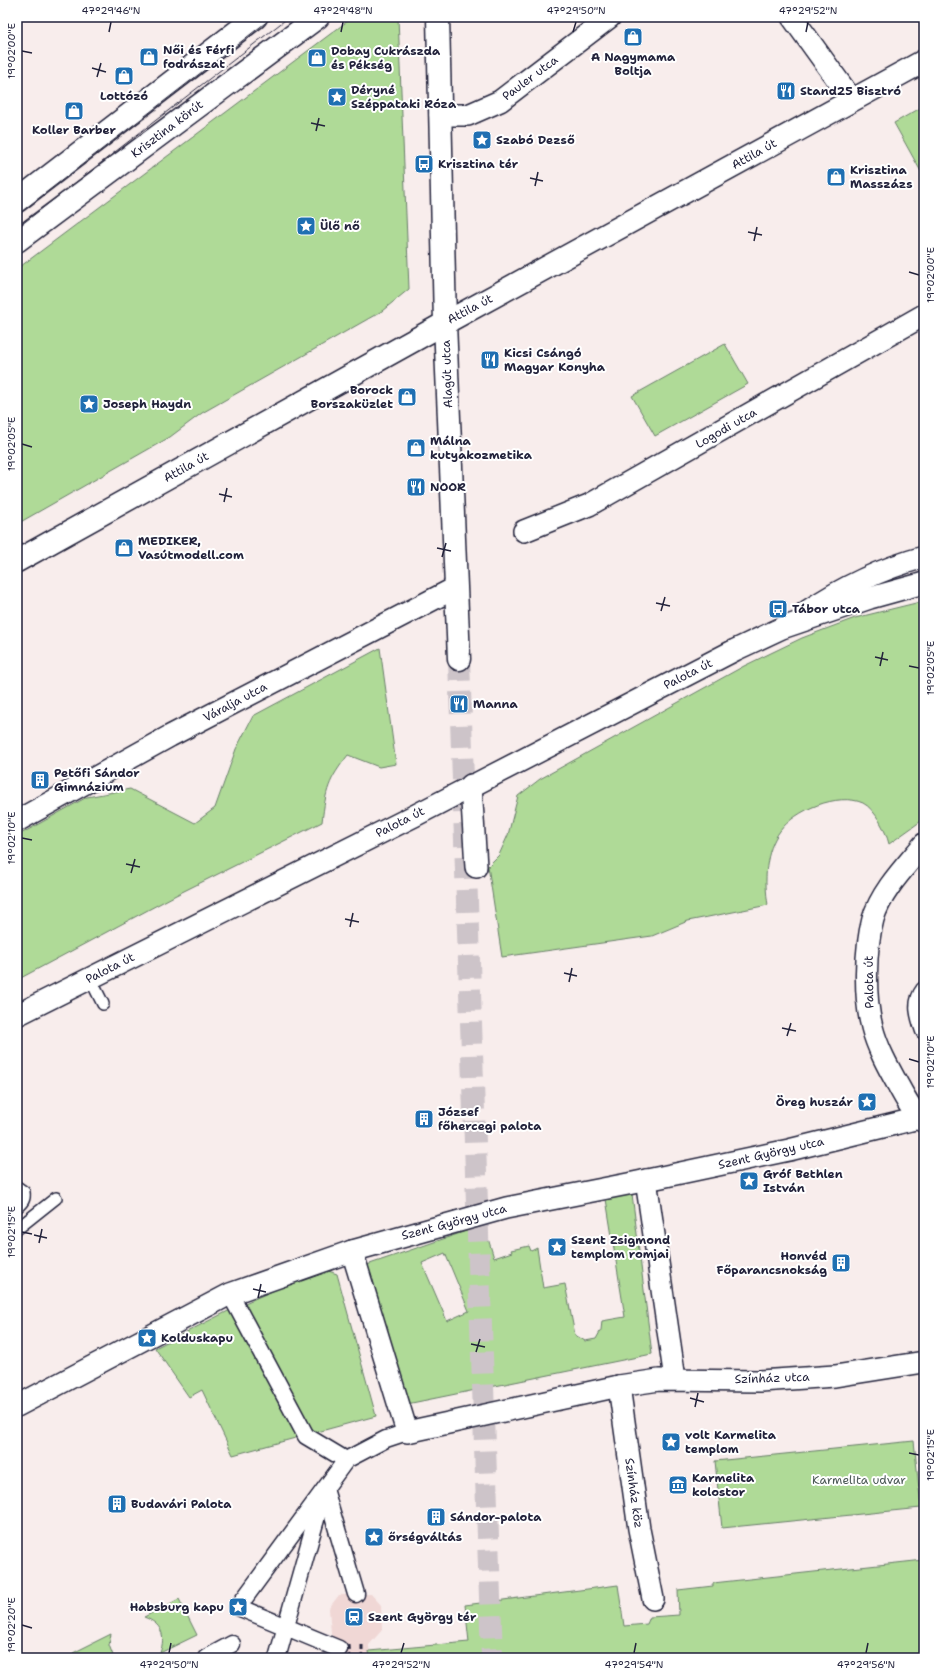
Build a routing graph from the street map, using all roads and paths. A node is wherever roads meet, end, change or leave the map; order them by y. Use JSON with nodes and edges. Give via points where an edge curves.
{"nodes":[{"id":1,"x":256,"y":17,"type":"edge"},
{"id":2,"x":318,"y":17,"type":"edge"},
{"id":3,"x":438,"y":17,"type":"edge"},
{"id":4,"x":610,"y":17,"type":"edge"},
{"id":5,"x":792,"y":17,"type":"edge"},
{"id":6,"x":924,"y":61,"type":"edge"},
{"id":7,"x":852,"y":100,"type":"junction"},
{"id":8,"x":440,"y":114,"type":"junction"},
{"id":9,"x":17,"y":201,"type":"edge"},
{"id":10,"x":17,"y":241,"type":"edge"},
{"id":11,"x":924,"y":315,"type":"edge"},
{"id":12,"x":445,"y":323,"type":"junction"},
{"id":13,"x":524,"y":531,"type":"dead end"},
{"id":14,"x":924,"y":557,"type":"edge"},
{"id":15,"x":17,"y":561,"type":"edge"},
{"id":16,"x":924,"y":583,"type":"edge"},
{"id":17,"x":455,"y":588,"type":"junction"},
{"id":18,"x":782,"y":628,"type":"junction"},
{"id":19,"x":458,"y":659,"type":"tunnel mouth"},
{"id":20,"x":471,"y":785,"type":"junction"},
{"id":21,"x":17,"y":821,"type":"edge"},
{"id":22,"x":924,"y":844,"type":"edge"},
{"id":23,"x":476,"y":867,"type":"dead end"},
{"id":24,"x":90,"y":978,"type":"junction"},
{"id":25,"x":924,"y":990,"type":"edge"},
{"id":26,"x":103,"y":1004,"type":"dead end"},
{"id":27,"x":17,"y":1015,"type":"edge"},
{"id":28,"x":924,"y":1031,"type":"edge"},
{"id":29,"x":922,"y":1120,"type":"edge"},
{"id":30,"x":646,"y":1180,"type":"junction"},
{"id":31,"x":17,"y":1187,"type":"edge"},
{"id":32,"x":56,"y":1198,"type":"dead end"},
{"id":33,"x":17,"y":1207,"type":"edge"},
{"id":34,"x":17,"y":1229,"type":"edge"},
{"id":35,"x":352,"y":1250,"type":"junction"},
{"id":36,"x":230,"y":1294,"type":"junction"},
{"id":37,"x":924,"y":1362,"type":"edge"},
{"id":38,"x":675,"y":1379,"type":"junction"},
{"id":39,"x":619,"y":1386,"type":"junction"},
{"id":40,"x":17,"y":1406,"type":"edge"},
{"id":41,"x":407,"y":1432,"type":"junction"},
{"id":42,"x":346,"y":1460,"type":"junction"},
{"id":43,"x":325,"y":1489,"type":"junction"},
{"id":44,"x":356,"y":1594,"type":"dead end"},
{"id":45,"x":653,"y":1599,"type":"dead end"},
{"id":46,"x":286,"y":1627,"type":"junction"},
{"id":47,"x":232,"y":1644,"type":"dead end"},
{"id":48,"x":339,"y":1649,"type":"dead end"},
{"id":49,"x":206,"y":1658,"type":"edge"},
{"id":50,"x":278,"y":1658,"type":"edge"}],
"edges":[{"from":1,"to":9,"type":"street"},
{"from":2,"to":10,"type":"street","name":"Krisztina körút"},
{"from":3,"to":8,"type":"street","name":"Alagút utca"},
{"from":4,"to":8,"type":"street","name":"Pauler utca","via":[[500,101],[468,115]]},
{"from":5,"to":7,"type":"street"},
{"from":6,"to":7,"type":"street","name":"Attila út"},
{"from":7,"to":12,"type":"street","name":"Attila út"},
{"from":8,"to":12,"type":"street","name":"Alagút utca"},
{"from":11,"to":13,"type":"street","name":"Logodi utca","via":[[589,505]]},
{"from":12,"to":15,"type":"street","name":"Attila út"},
{"from":12,"to":17,"type":"street","name":"Alagút utca"},
{"from":14,"to":18,"type":"street","name":"Palota út","via":[[895,565],[835,593]]},
{"from":16,"to":18,"type":"street","name":"Palota út","via":[[870,598]]},
{"from":17,"to":19,"type":"street","name":"Alagút utca"},
{"from":17,"to":21,"type":"street","name":"Váralja utca","via":[[170,736]]},
{"from":18,"to":20,"type":"street","name":"Palota út"},
{"from":20,"to":23,"type":"street"},
{"from":20,"to":24,"type":"street","name":"Palota út"},
{"from":22,"to":29,"type":"street","name":"Palota út","via":[[887,890],[874,918],[867,969],[868,1008],[872,1028],[889,1069]]},
{"from":24,"to":26,"type":"lane"},
{"from":24,"to":27,"type":"street","name":"Palota út"},
{"from":25,"to":28,"type":"street","via":[[918,999]]},
{"from":29,"to":30,"type":"street","name":"Szent György utca"},
{"from":30,"to":35,"type":"street","name":"Szent György utca","via":[[506,1208]]},
{"from":30,"to":38,"type":"street"},
{"from":31,"to":33,"type":"lane","via":[[24,1192],[25,1197]]},
{"from":32,"to":34,"type":"lane"},
{"from":35,"to":36,"type":"street","name":"Szent György utca"},
{"from":35,"to":41,"type":"street"},
{"from":36,"to":40,"type":"street","name":"Szent György utca"},
{"from":36,"to":42,"type":"street","via":[[306,1436]]},
{"from":37,"to":38,"type":"street","name":"Színház utca","via":[[835,1376],[760,1381]]},
{"from":38,"to":39,"type":"street","name":"Színház utca"},
{"from":39,"to":41,"type":"street"},
{"from":39,"to":45,"type":"street","name":"Színház köz","via":[[639,1529]]},
{"from":41,"to":42,"type":"street","via":[[386,1439]]},
{"from":42,"to":43,"type":"street"},
{"from":43,"to":44,"type":"street"},
{"from":43,"to":46,"type":"street"},
{"from":43,"to":46,"type":"street","via":[[238,1607]]},
{"from":46,"to":48,"type":"street"},
{"from":46,"to":50,"type":"street"},
{"from":47,"to":49,"type":"street"}]}
